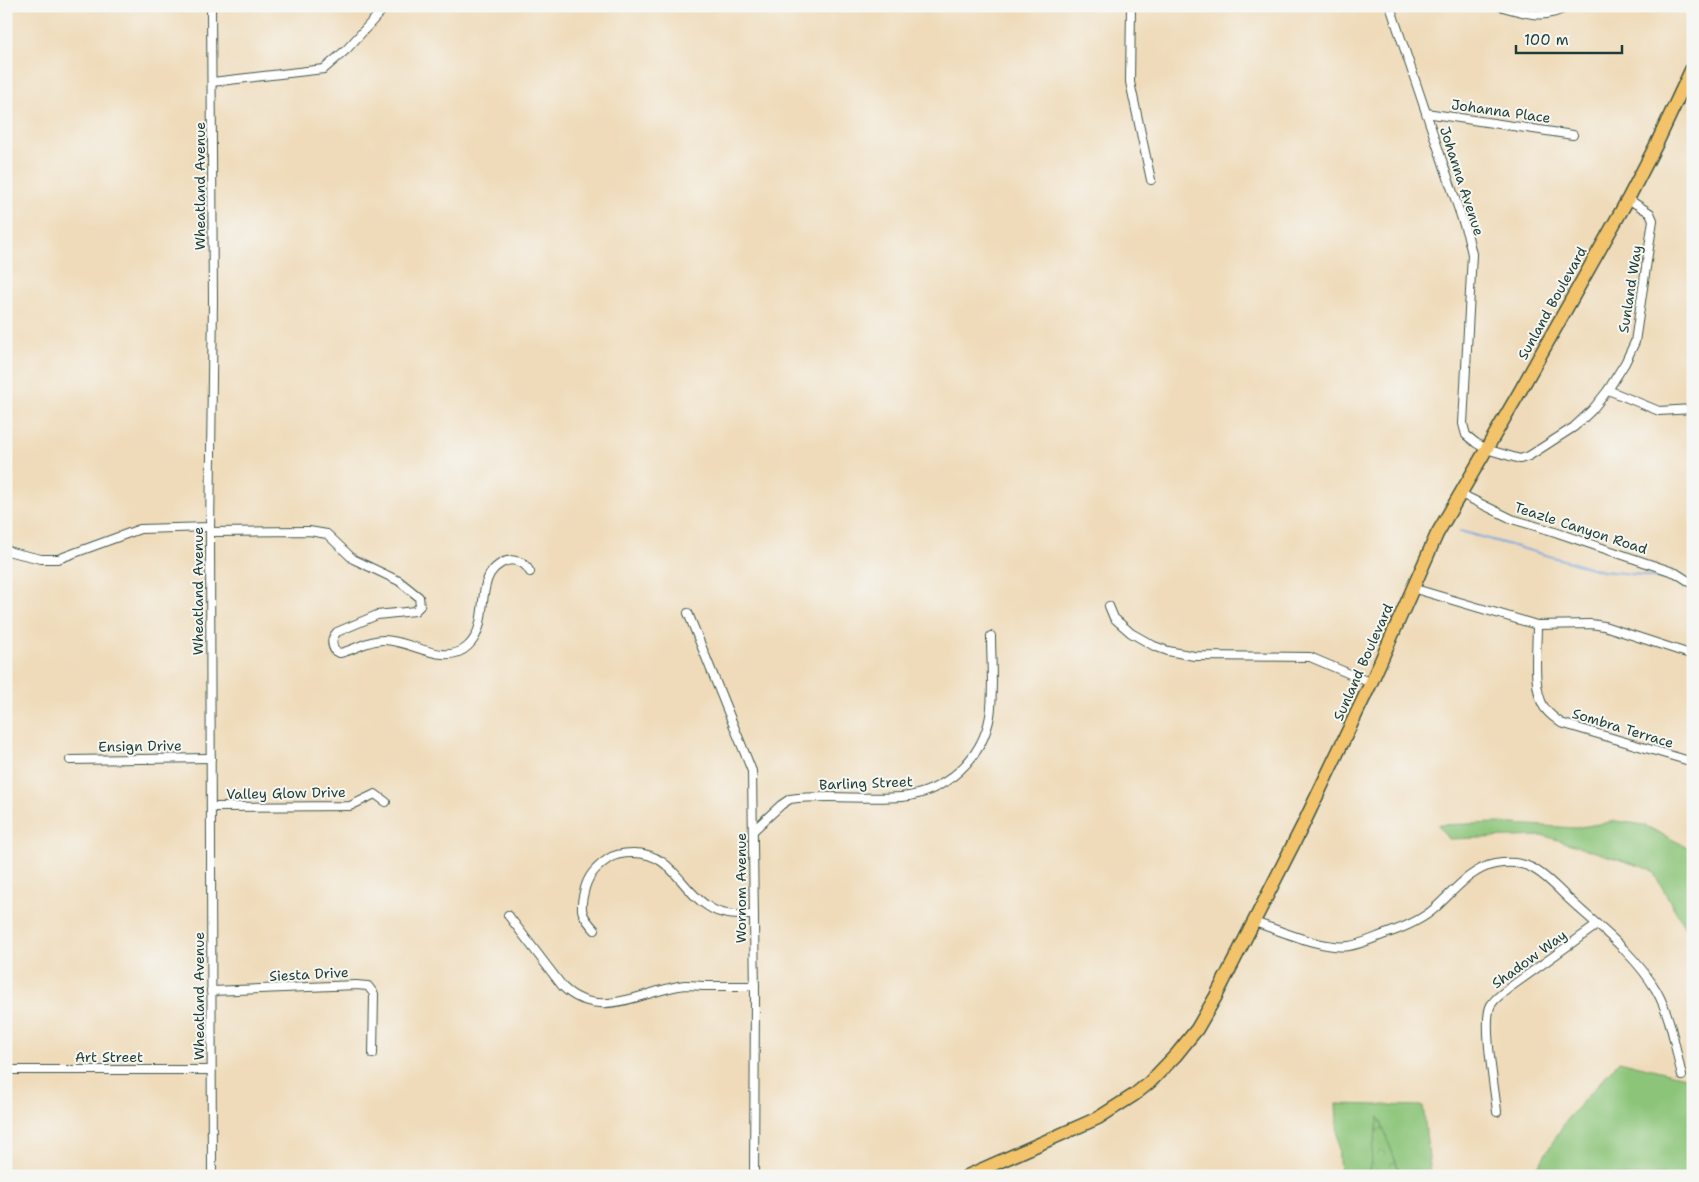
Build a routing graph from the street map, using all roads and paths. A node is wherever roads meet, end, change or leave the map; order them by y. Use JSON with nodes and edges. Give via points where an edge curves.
{"nodes":[{"id":1,"x":212,"y":6,"type":"edge"},
{"id":2,"x":386,"y":6,"type":"edge"},
{"id":3,"x":1131,"y":6,"type":"edge"},
{"id":4,"x":1390,"y":6,"type":"edge"},
{"id":5,"x":1500,"y":6,"type":"edge"},
{"id":6,"x":1568,"y":6,"type":"edge"},
{"id":7,"x":1693,"y":66,"type":"edge"},
{"id":8,"x":212,"y":82,"type":"junction"},
{"id":9,"x":1426,"y":113,"type":"junction"},
{"id":10,"x":1573,"y":135,"type":"dead end"},
{"id":11,"x":1152,"y":180,"type":"dead end"},
{"id":12,"x":1628,"y":199,"type":"junction"},
{"id":13,"x":1608,"y":390,"type":"junction"},
{"id":14,"x":1693,"y":409,"type":"edge"},
{"id":15,"x":1486,"y":449,"type":"junction"},
{"id":16,"x":1461,"y":494,"type":"junction"},
{"id":17,"x":210,"y":530,"type":"junction"},
{"id":18,"x":6,"y":549,"type":"edge"},
{"id":19,"x":530,"y":572,"type":"dead end"},
{"id":20,"x":1693,"y":584,"type":"edge"},
{"id":21,"x":1412,"y":588,"type":"junction"},
{"id":22,"x":1109,"y":606,"type":"dead end"},
{"id":23,"x":688,"y":613,"type":"dead end"},
{"id":24,"x":1537,"y":625,"type":"junction"},
{"id":25,"x":991,"y":636,"type":"dead end"},
{"id":26,"x":1693,"y":655,"type":"edge"},
{"id":27,"x":1371,"y":684,"type":"junction"},
{"id":28,"x":211,"y":758,"type":"junction"},
{"id":29,"x":70,"y":760,"type":"dead end"},
{"id":30,"x":1693,"y":762,"type":"edge"},
{"id":31,"x":386,"y":802,"type":"dead end"},
{"id":32,"x":211,"y":807,"type":"junction"},
{"id":33,"x":754,"y":830,"type":"junction"},
{"id":34,"x":508,"y":915,"type":"dead end"},
{"id":35,"x":754,"y":915,"type":"junction"},
{"id":36,"x":1254,"y":922,"type":"junction"},
{"id":37,"x":1597,"y":925,"type":"junction"},
{"id":38,"x":595,"y":930,"type":"dead end"},
{"id":39,"x":755,"y":986,"type":"junction"},
{"id":40,"x":211,"y":991,"type":"junction"},
{"id":41,"x":373,"y":1054,"type":"dead end"},
{"id":42,"x":6,"y":1070,"type":"edge"},
{"id":43,"x":211,"y":1070,"type":"junction"},
{"id":44,"x":1682,"y":1076,"type":"dead end"},
{"id":45,"x":1497,"y":1112,"type":"dead end"},
{"id":46,"x":212,"y":1176,"type":"edge"},
{"id":47,"x":754,"y":1176,"type":"edge"},
{"id":48,"x":967,"y":1176,"type":"edge"}],
"edges":[{"from":1,"to":8,"type":"street","name":"Wheatland Avenue"},
{"from":2,"to":8,"type":"street","via":[[324,69]]},
{"from":3,"to":11,"type":"street","via":[[1130,82]]},
{"from":4,"to":9,"type":"street","name":"Johanna Avenue"},
{"from":5,"to":6,"type":"street","via":[[1533,16],[1546,15]]},
{"from":7,"to":12,"type":"main road","name":"Sunland Boulevard"},
{"from":8,"to":17,"type":"street","name":"Wheatland Avenue"},
{"from":9,"to":10,"type":"street","name":"Johanna Place"},
{"from":9,"to":15,"type":"street","name":"Johanna Avenue","via":[[1472,254],[1463,424],[1466,435]]},
{"from":12,"to":13,"type":"street","name":"Sunland Way","via":[[1650,213],[1653,220],[1635,342]]},
{"from":12,"to":15,"type":"main road","name":"Sunland Boulevard"},
{"from":13,"to":14,"type":"street","via":[[1659,411]]},
{"from":13,"to":15,"type":"street","name":"Sunland Way","via":[[1574,427],[1530,456],[1520,459]]},
{"from":15,"to":16,"type":"main road","name":"Sunland Boulevard"},
{"from":16,"to":20,"type":"street","name":"Teazle Canyon Road","via":[[1512,519],[1676,573]]},
{"from":16,"to":21,"type":"main road","name":"Sunland Boulevard","via":[[1437,534]]},
{"from":17,"to":18,"type":"street","via":[[140,529],[58,559],[41,560]]},
{"from":17,"to":19,"type":"street","via":[[327,534],[353,559],[399,581],[419,597],[420,606],[415,611],[377,615],[337,632],[332,644],[340,653],[370,641],[384,640],[434,654],[464,649],[476,634],[486,585],[492,572],[500,564],[514,560],[525,565]]},
{"from":17,"to":28,"type":"street","name":"Wheatland Avenue"},
{"from":21,"to":24,"type":"street"},
{"from":21,"to":27,"type":"main road","name":"Sunland Boulevard"},
{"from":22,"to":27,"type":"street","via":[[1114,618],[1131,633],[1168,651],[1194,656],[1310,657]]},
{"from":23,"to":33,"type":"street","name":"Wornom Avenue","via":[[752,771]]},
{"from":24,"to":26,"type":"street","via":[[1604,626]]},
{"from":24,"to":30,"type":"street","name":"Sombra Terrace","via":[[1537,687],[1544,708],[1552,716],[1562,723]]},
{"from":25,"to":33,"type":"street","name":"Barling Street","via":[[991,706],[986,730],[972,756],[947,782],[924,792],[900,797],[790,799]]},
{"from":27,"to":36,"type":"main road","name":"Sunland Boulevard"},
{"from":28,"to":29,"type":"street","name":"Ensign Drive"},
{"from":28,"to":32,"type":"street","name":"Wheatland Avenue"},
{"from":31,"to":32,"type":"street","name":"Valley Glow Drive","via":[[375,794],[350,806]]},
{"from":32,"to":40,"type":"street","name":"Wheatland Avenue"},
{"from":33,"to":35,"type":"street","name":"Wornom Avenue"},
{"from":34,"to":39,"type":"street","via":[[563,987],[581,1000],[619,1002],[684,985]]},
{"from":35,"to":38,"type":"street","via":[[731,915],[709,908],[664,862],[648,854],[632,852],[611,857],[592,872],[585,885],[581,904],[584,918]]},
{"from":35,"to":39,"type":"street","name":"Wornom Avenue"},
{"from":36,"to":37,"type":"street","via":[[1324,945],[1350,946],[1422,918],[1477,871],[1509,862],[1532,868],[1542,875]]},
{"from":36,"to":48,"type":"main road","name":"Sunland Boulevard","via":[[1197,1029],[1150,1082],[1098,1118]]},
{"from":37,"to":44,"type":"street","via":[[1635,960],[1657,990],[1671,1026]]},
{"from":37,"to":45,"type":"street","name":"Shadow Way","via":[[1509,988],[1490,1006],[1489,1039]]},
{"from":39,"to":47,"type":"street","name":"Wornom Avenue"},
{"from":40,"to":41,"type":"street","name":"Siesta Drive","via":[[365,986],[374,994]]},
{"from":40,"to":43,"type":"street","name":"Wheatland Avenue"},
{"from":42,"to":43,"type":"street","name":"Art Street"},
{"from":43,"to":46,"type":"street","name":"Wheatland Avenue"}]}
